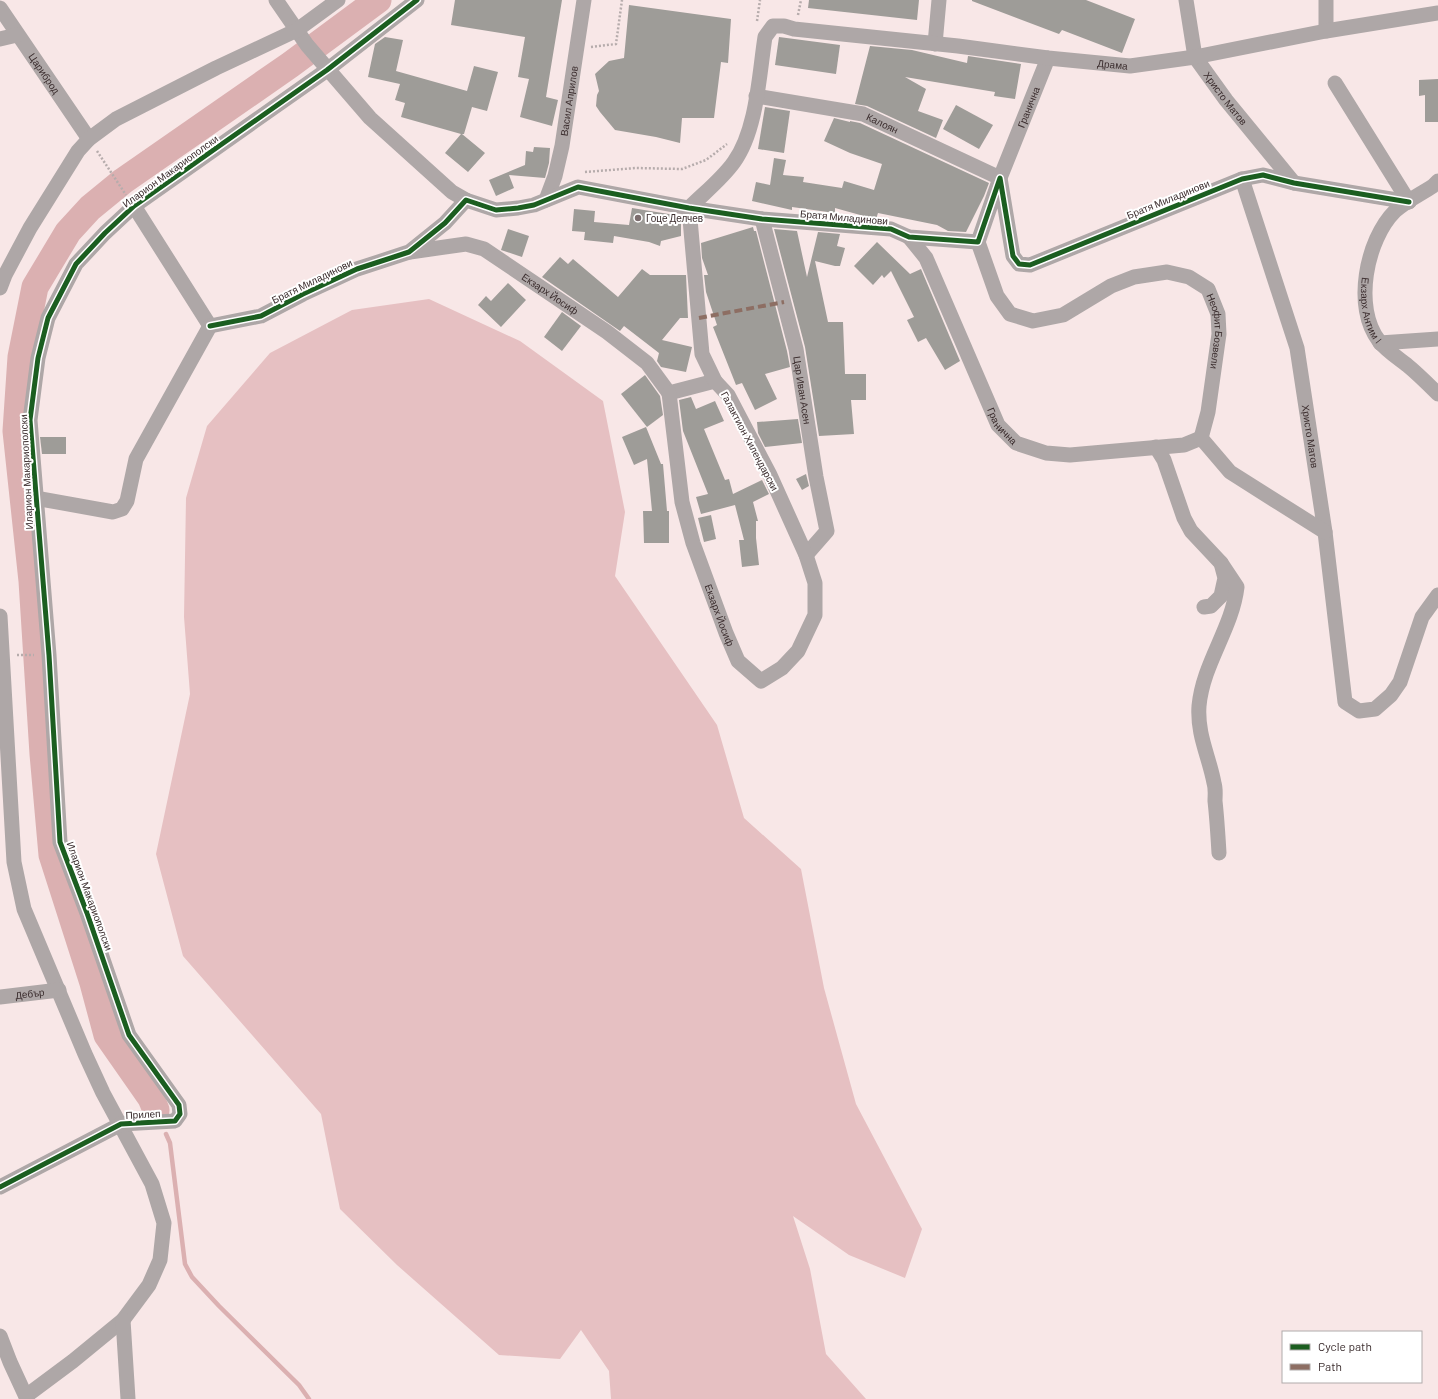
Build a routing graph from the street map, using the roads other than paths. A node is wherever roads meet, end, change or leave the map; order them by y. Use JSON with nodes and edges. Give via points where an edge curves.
{"nodes":[{"id":1,"x":276,"y":0,"type":"edge"},
{"id":2,"x":338,"y":0,"type":"edge"},
{"id":3,"x":417,"y":0,"type":"edge"},
{"id":4,"x":584,"y":0,"type":"edge"},
{"id":5,"x":939,"y":0,"type":"edge"},
{"id":6,"x":1186,"y":0,"type":"edge"},
{"id":7,"x":1326,"y":0,"type":"edge"},
{"id":8,"x":0,"y":8,"type":"edge"},
{"id":9,"x":1438,"y":13,"type":"edge"},
{"id":10,"x":297,"y":30,"type":"junction"},
{"id":11,"x":1326,"y":31,"type":"junction"},
{"id":12,"x":17,"y":35,"type":"junction"},
{"id":13,"x":0,"y":38,"type":"edge"},
{"id":14,"x":935,"y":44,"type":"junction"},
{"id":15,"x":1195,"y":57,"type":"junction"},
{"id":16,"x":1048,"y":58,"type":"junction"},
{"id":17,"x":327,"y":70,"type":"junction"},
{"id":18,"x":1335,"y":83,"type":"dead end"},
{"id":19,"x":756,"y":96,"type":"junction"},
{"id":20,"x":89,"y":139,"type":"junction"},
{"id":21,"x":1000,"y":178,"type":"junction"},
{"id":22,"x":1242,"y":179,"type":"junction"},
{"id":23,"x":1438,"y":181,"type":"edge"},
{"id":24,"x":1294,"y":183,"type":"junction"},
{"id":25,"x":466,"y":200,"type":"junction"},
{"id":26,"x":546,"y":200,"type":"junction"},
{"id":27,"x":1408,"y":202,"type":"junction"},
{"id":28,"x":132,"y":203,"type":"junction"},
{"id":29,"x":689,"y":208,"type":"junction"},
{"id":30,"x":762,"y":219,"type":"junction"},
{"id":31,"x":909,"y":237,"type":"junction"},
{"id":32,"x":978,"y":242,"type":"junction"},
{"id":33,"x":409,"y":252,"type":"junction"},
{"id":34,"x":0,"y":288,"type":"edge"},
{"id":35,"x":210,"y":326,"type":"junction"},
{"id":36,"x":1438,"y":339,"type":"edge"},
{"id":37,"x":1380,"y":343,"type":"junction"},
{"id":38,"x":715,"y":381,"type":"junction"},
{"id":39,"x":669,"y":393,"type":"junction"},
{"id":40,"x":1438,"y":394,"type":"edge"},
{"id":41,"x":1201,"y":438,"type":"junction"},
{"id":42,"x":1156,"y":447,"type":"junction"},
{"id":43,"x":35,"y":498,"type":"junction"},
{"id":44,"x":1325,"y":532,"type":"junction"},
{"id":45,"x":806,"y":555,"type":"junction"},
{"id":46,"x":1221,"y":563,"type":"junction"},
{"id":47,"x":1438,"y":595,"type":"edge"},
{"id":48,"x":1204,"y":607,"type":"dead end"},
{"id":49,"x":0,"y":616,"type":"edge"},
{"id":50,"x":5,"y":659,"type":"edge"},
{"id":51,"x":7,"y":846,"type":"edge"},
{"id":52,"x":1219,"y":853,"type":"dead end"},
{"id":53,"x":59,"y":990,"type":"junction"},
{"id":54,"x":0,"y":997,"type":"edge"},
{"id":55,"x":129,"y":1035,"type":"joint"},
{"id":56,"x":121,"y":1124,"type":"junction"},
{"id":57,"x":0,"y":1187,"type":"edge"},
{"id":58,"x":123,"y":1320,"type":"junction"},
{"id":59,"x":0,"y":1336,"type":"edge"},
{"id":60,"x":5,"y":1364,"type":"edge"},
{"id":61,"x":25,"y":1392,"type":"edge"},
{"id":62,"x":128,"y":1399,"type":"edge"}],
"edges":[{"from":1,"to":10,"type":"street"},
{"from":2,"to":10,"type":"street"},
{"from":3,"to":17,"type":"street","name":"Иларион Макариополски"},
{"from":4,"to":26,"type":"street","name":"Васил Априлов","via":[[562,146]]},
{"from":5,"to":14,"type":"street"},
{"from":6,"to":15,"type":"street","name":"Христо Матов"},
{"from":7,"to":11,"type":"street"},
{"from":8,"to":12,"type":"street","name":"Цариброд"},
{"from":9,"to":11,"type":"street","name":"Драма"},
{"from":10,"to":17,"type":"street"},
{"from":10,"to":20,"type":"street","via":[[116,119]]},
{"from":11,"to":15,"type":"street","name":"Драма"},
{"from":12,"to":13,"type":"street"},
{"from":12,"to":20,"type":"street","name":"Цариброд"},
{"from":14,"to":16,"type":"street","name":"Драма"},
{"from":14,"to":19,"type":"street","name":"Драма","via":[[773,26],[765,36]]},
{"from":15,"to":16,"type":"street","name":"Драма","via":[[1130,66]]},
{"from":15,"to":24,"type":"street","name":"Христо Матов","via":[[1226,100]]},
{"from":16,"to":21,"type":"street","name":"Гранична"},
{"from":17,"to":25,"type":"street","via":[[370,118],[452,192]]},
{"from":17,"to":28,"type":"street","name":"Иларион Макариополски"},
{"from":18,"to":27,"type":"street"},
{"from":19,"to":21,"type":"street","name":"Калоян","via":[[863,114]]},
{"from":19,"to":29,"type":"street","via":[[746,141],[735,162]]},
{"from":20,"to":34,"type":"street","via":[[78,150],[30,228]]},
{"from":21,"to":22,"type":"street","name":"Братя Миладинови","via":[[1013,256],[1019,264],[1030,265]]},
{"from":21,"to":32,"type":"street"},
{"from":22,"to":24,"type":"street","name":"Братя Миладинови","via":[[1263,175]]},
{"from":22,"to":44,"type":"street","name":"Христо Матов","via":[[1297,348]]},
{"from":23,"to":27,"type":"street","name":"Екзарх Антим I"},
{"from":24,"to":27,"type":"street","name":"Братя Миладинови"},
{"from":25,"to":26,"type":"street","name":"Братя Миладинови","via":[[496,210],[534,205]]},
{"from":25,"to":33,"type":"street","name":"Братя Миладинови","via":[[445,223]]},
{"from":26,"to":29,"type":"street","name":"Братя Миладинови","via":[[578,187]]},
{"from":27,"to":37,"type":"street","name":"Екзарх Антим I","via":[[1386,223],[1369,261],[1364,301],[1373,333]]},
{"from":28,"to":35,"type":"street"},
{"from":28,"to":43,"type":"street","name":"Иларион Макариополски","via":[[76,264],[48,318],[38,358],[30,420]]},
{"from":29,"to":30,"type":"street","name":"Братя Миладинови"},
{"from":29,"to":38,"type":"street","name":"Галактион Хилендарски","via":[[702,354]]},
{"from":30,"to":31,"type":"street","name":"Братя Миладинови","via":[[891,229]]},
{"from":30,"to":45,"type":"street","name":"Цар Иван Асен","via":[[796,349],[827,531]]},
{"from":31,"to":32,"type":"street","name":"Братя Миладинови"},
{"from":31,"to":42,"type":"street","name":"Гранична","via":[[926,258],[998,425],[1016,444],[1046,453],[1070,455]]},
{"from":32,"to":41,"type":"street","name":"Неофит Бозвели","via":[[998,296],[1010,314],[1033,322],[1063,315],[1111,286],[1134,277],[1167,272],[1189,277],[1208,289],[1218,314],[1219,334],[1208,412]]},
{"from":33,"to":35,"type":"street","name":"Братя Миладинови","via":[[356,269],[261,316]]},
{"from":33,"to":39,"type":"street","name":"Екзарх Йосиф","via":[[466,244],[484,250],[607,332],[647,363]]},
{"from":35,"to":43,"type":"street","via":[[136,459],[127,501],[122,509],[113,512]]},
{"from":36,"to":37,"type":"street"},
{"from":37,"to":40,"type":"street","name":"Екзарх Антим I"},
{"from":38,"to":39,"type":"street"},
{"from":38,"to":45,"type":"street","name":"Галактион Хилендарски","via":[[728,396],[770,475]]},
{"from":39,"to":45,"type":"street","name":"Екзарх Йосиф","via":[[682,502],[693,543],[738,661],[761,681],[782,668],[798,651],[815,615],[815,583]]},
{"from":41,"to":42,"type":"street","name":"Гранична","via":[[1184,445]]},
{"from":41,"to":44,"type":"street","via":[[1230,472]]},
{"from":42,"to":46,"type":"street","via":[[1164,460],[1191,531]]},
{"from":43,"to":55,"type":"street","name":"Иларион Макариополски","via":[[49,655],[60,842]]},
{"from":44,"to":47,"type":"street","name":"Христо Матов","via":[[1345,702],[1359,711],[1375,709],[1391,695],[1400,682],[1422,617]]},
{"from":46,"to":48,"type":"street","via":[[1225,578],[1221,596],[1211,606]]},
{"from":46,"to":52,"type":"street","via":[[1237,587],[1236,602],[1215,650],[1203,684],[1199,706],[1200,732],[1215,784]]},
{"from":49,"to":50,"type":"street"},
{"from":50,"to":51,"type":"street"},
{"from":51,"to":53,"type":"street","via":[[14,862],[24,909]]},
{"from":53,"to":54,"type":"street","name":"Дебър"},
{"from":53,"to":56,"type":"street","via":[[103,1093]]},
{"from":55,"to":56,"type":"street","name":"Прилеп","via":[[179,1105],[180,1114],[175,1121]]},
{"from":56,"to":57,"type":"street","name":"Прилеп"},
{"from":56,"to":58,"type":"street","via":[[152,1184],[164,1223],[160,1260],[150,1285]]},
{"from":58,"to":61,"type":"street","via":[[73,1361]]},
{"from":58,"to":62,"type":"street"},
{"from":59,"to":60,"type":"street"},
{"from":60,"to":61,"type":"street"}]}
